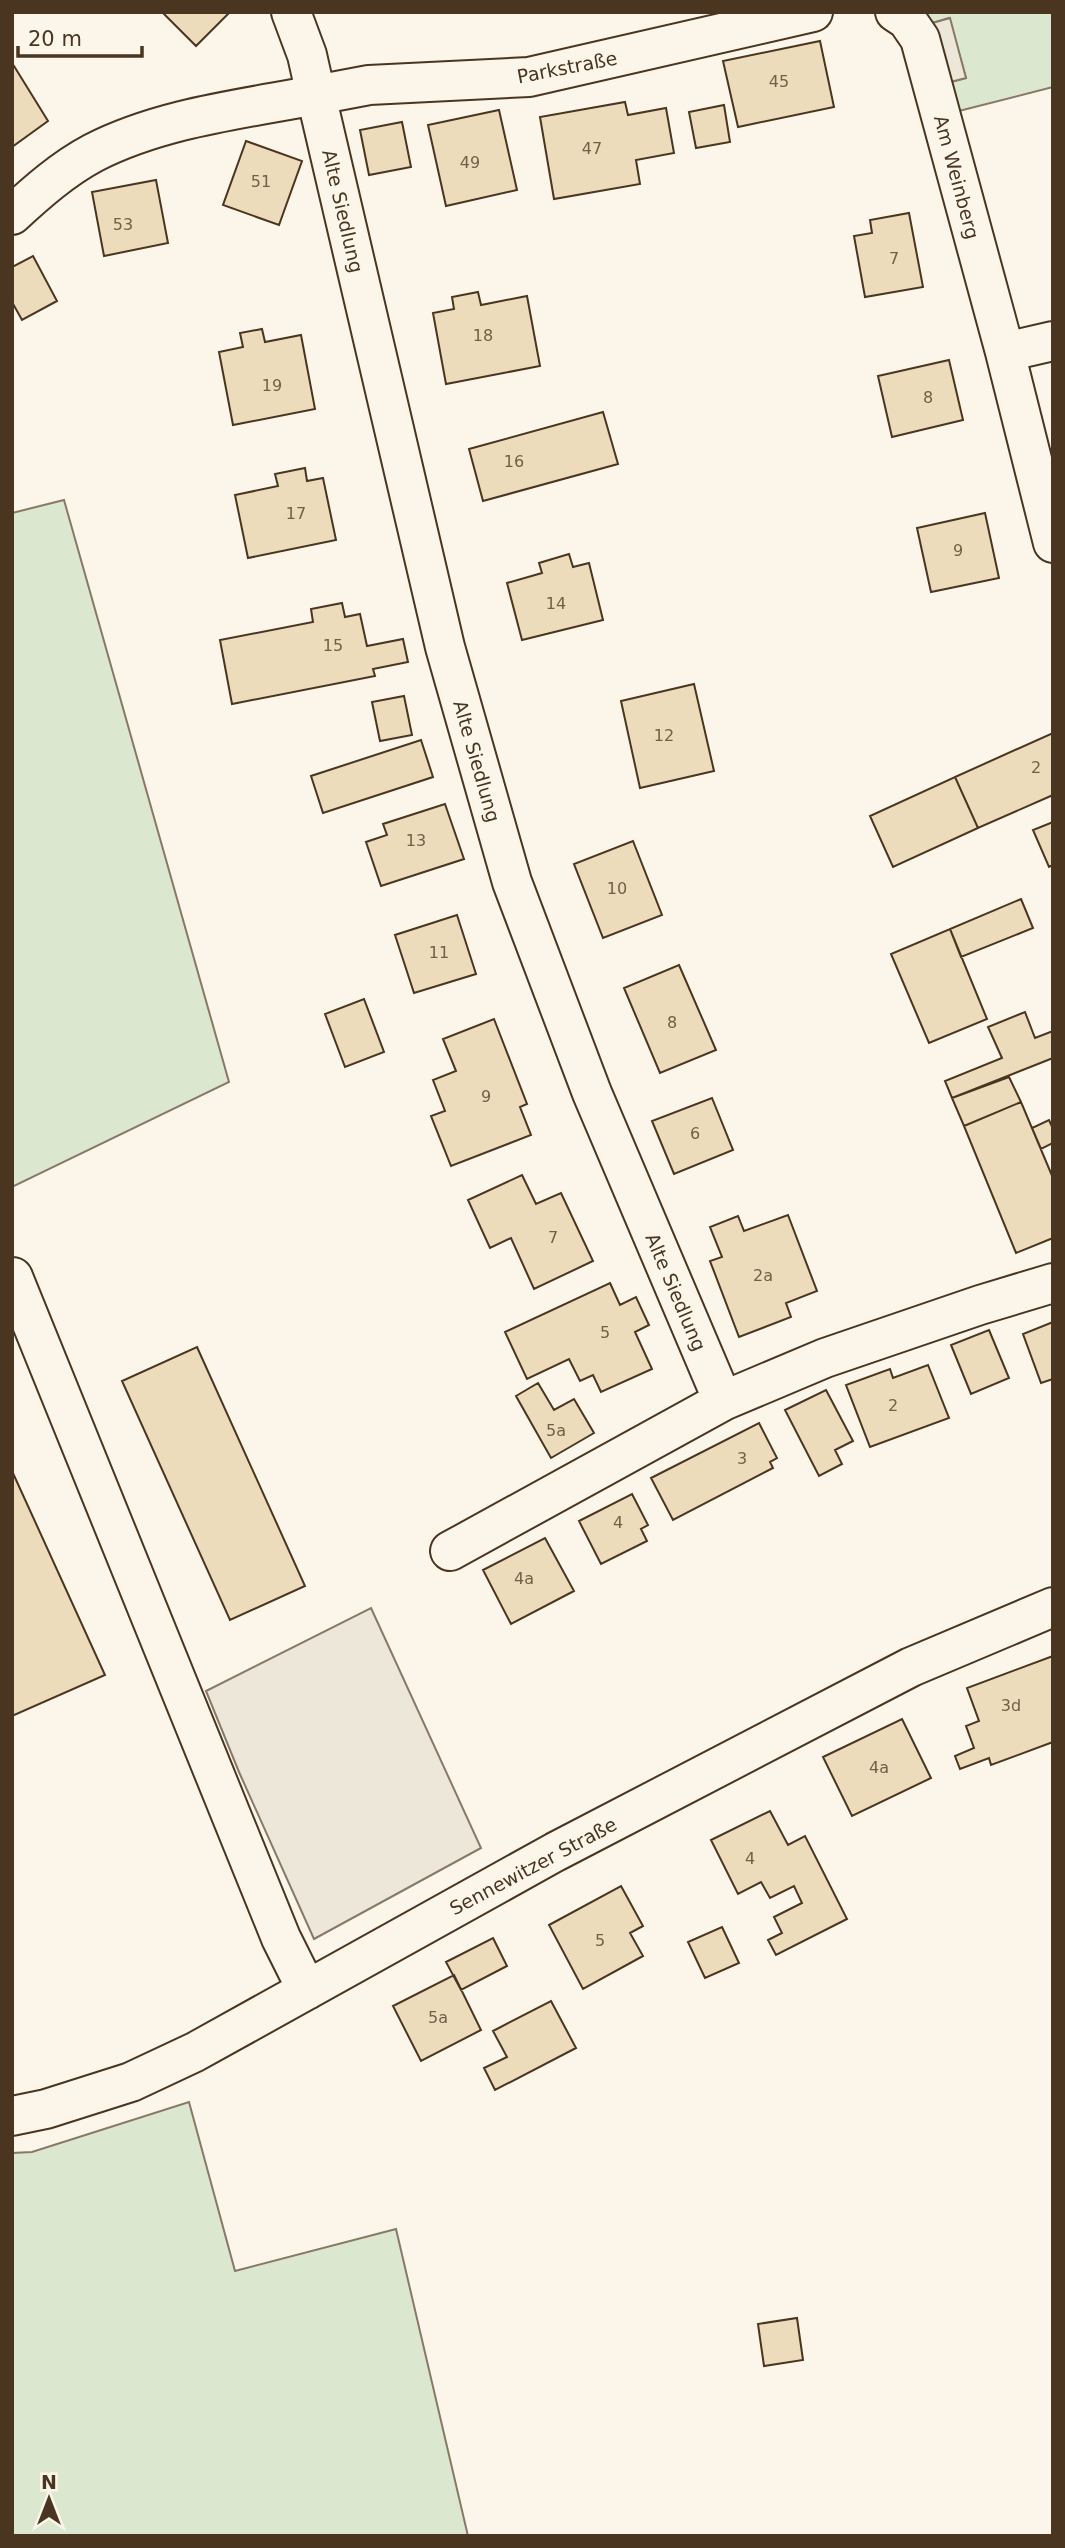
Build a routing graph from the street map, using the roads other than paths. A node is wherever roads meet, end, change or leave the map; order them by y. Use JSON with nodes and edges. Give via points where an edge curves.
{"nodes":[{"id":1,"x":291,"y":12,"type":"edge"},
{"id":2,"x":813,"y":12,"type":"edge"},
{"id":3,"x":895,"y":12,"type":"edge"},
{"id":4,"x":671,"y":29,"type":"edge"},
{"id":5,"x":316,"y":95,"type":"junction"},
{"id":6,"x":12,"y":215,"type":"edge"},
{"id":7,"x":1053,"y":341,"type":"edge"},
{"id":8,"x":1005,"y":352,"type":"junction"},
{"id":9,"x":1053,"y":542,"type":"edge"},
{"id":10,"x":13,"y":1277,"type":"edge"},
{"id":11,"x":1053,"y":1283,"type":"edge"},
{"id":12,"x":723,"y":1401,"type":"junction"},
{"id":13,"x":450,"y":1551,"type":"dead end"},
{"id":14,"x":1053,"y":1607,"type":"edge"},
{"id":15,"x":307,"y":1990,"type":"junction"},
{"id":16,"x":12,"y":2116,"type":"edge"}],
"edges":[{"from":1,"to":5,"type":"street"},
{"from":2,"to":4,"type":"street","name":"Parkstraße"},
{"from":3,"to":8,"type":"street","name":"Am Weinberg","via":[[920,39]]},
{"from":4,"to":5,"type":"street","name":"Parkstraße","via":[[529,76],[369,86]]},
{"from":5,"to":6,"type":"street","name":"Parkstraße","via":[[139,133],[92,154],[42,187]]},
{"from":5,"to":12,"type":"street","name":"Alte Siedlung","via":[[444,647],[512,882],[592,1093]]},
{"from":7,"to":8,"type":"street"},
{"from":8,"to":9,"type":"street","name":"Am Weinberg"},
{"from":10,"to":15,"type":"street","via":[[281,1938]]},
{"from":11,"to":12,"type":"street","via":[[825,1358]]},
{"from":12,"to":13,"type":"street"},
{"from":14,"to":15,"type":"street","name":"Sennewitzer Straße","via":[[911,1667],[555,1852]]},
{"from":15,"to":16,"type":"street","name":"Sennewitzer Straße","via":[[131,2082]]}]}
